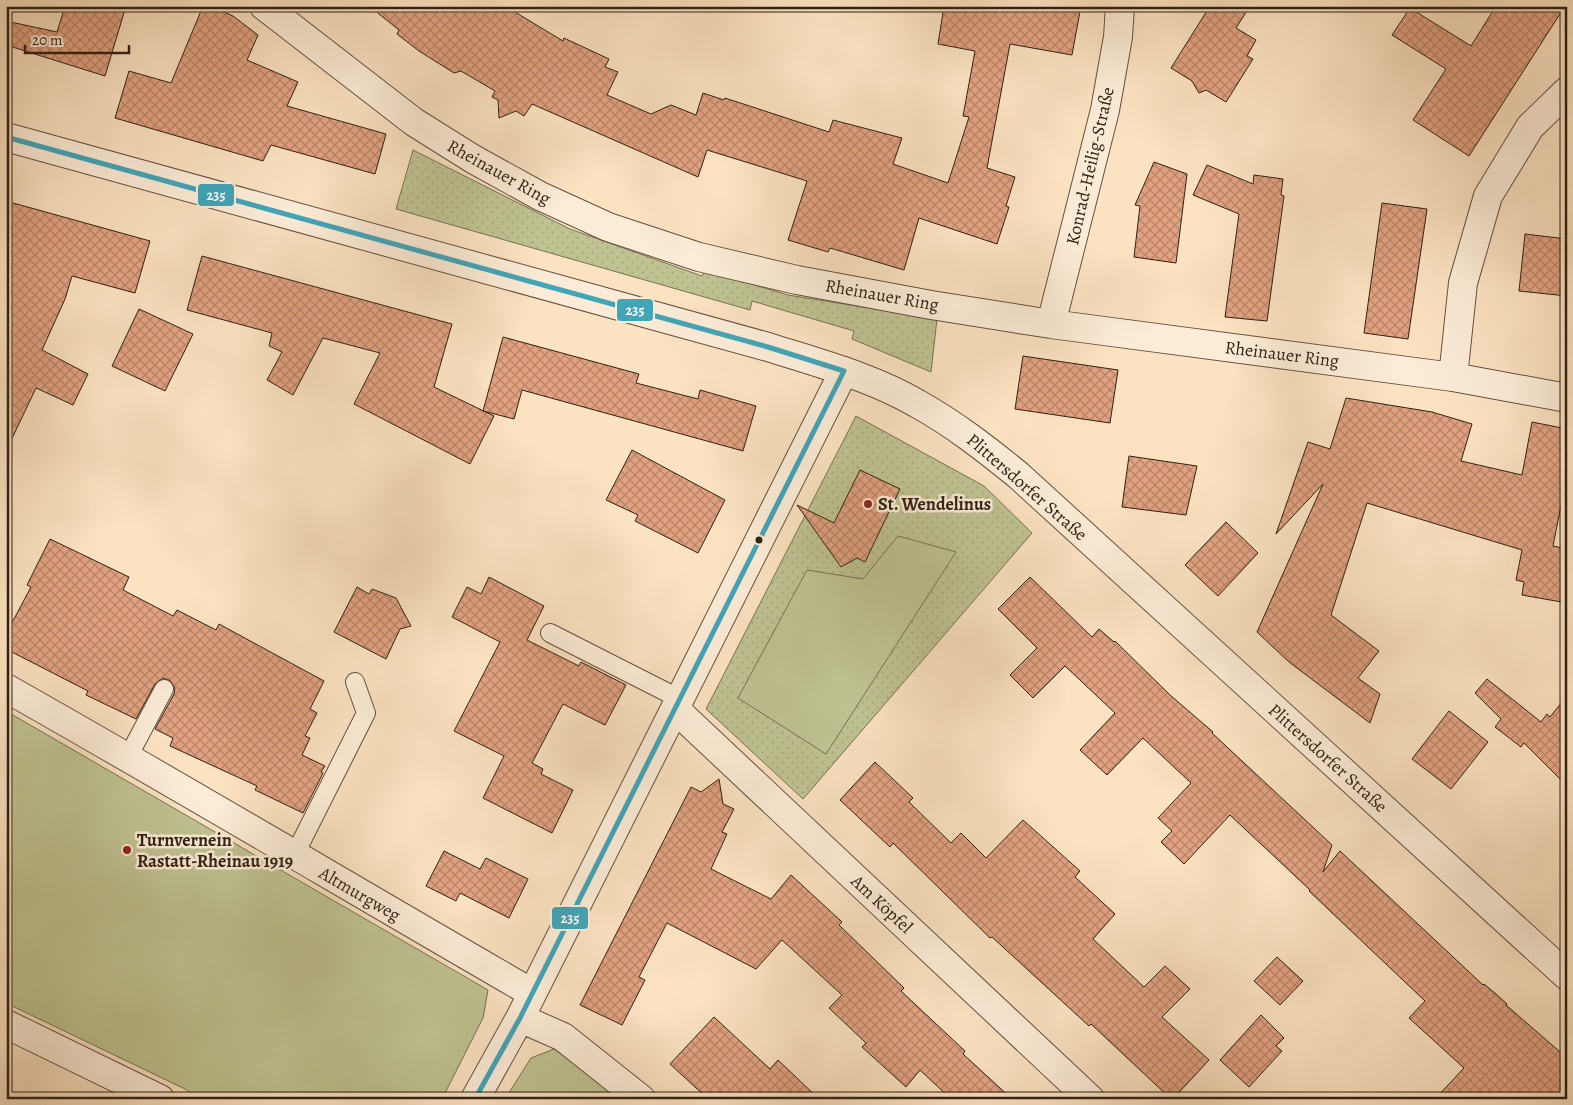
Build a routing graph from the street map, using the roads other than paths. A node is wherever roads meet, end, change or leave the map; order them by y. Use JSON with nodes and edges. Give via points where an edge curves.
{"nodes":[{"id":1,"x":264,"y":6,"type":"edge"},
{"id":2,"x":1120,"y":6,"type":"edge"},
{"id":3,"x":1567,"y":91,"type":"edge"},
{"id":4,"x":6,"y":137,"type":"edge"},
{"id":5,"x":1051,"y":324,"type":"junction"},
{"id":6,"x":844,"y":371,"type":"junction"},
{"id":7,"x":1453,"y":377,"type":"junction"},
{"id":8,"x":1567,"y":398,"type":"edge"},
{"id":9,"x":550,"y":633,"type":"dead end"},
{"id":10,"x":355,"y":682,"type":"dead end"},
{"id":11,"x":6,"y":688,"type":"edge"},
{"id":12,"x":164,"y":689,"type":"dead end"},
{"id":13,"x":678,"y":704,"type":"junction"},
{"id":14,"x":128,"y":757,"type":"junction"},
{"id":15,"x":294,"y":856,"type":"junction"},
{"id":16,"x":1567,"y":976,"type":"edge"},
{"id":17,"x":532,"y":993,"type":"junction"},
{"id":18,"x":520,"y":1018,"type":"junction"},
{"id":19,"x":6,"y":1024,"type":"edge"},
{"id":20,"x":160,"y":1099,"type":"edge"},
{"id":21,"x":475,"y":1099,"type":"edge"},
{"id":22,"x":641,"y":1099,"type":"edge"},
{"id":23,"x":1090,"y":1099,"type":"edge"}],
"edges":[{"from":1,"to":5,"type":"street","name":"Rheinauer Ring","via":[[414,122],[472,159],[540,196],[608,227],[699,257],[797,280]]},
{"from":2,"to":5,"type":"street","name":"Konrad-Heilig-Straße","via":[[1105,110]]},
{"from":3,"to":7,"type":"street","via":[[1530,127],[1488,196],[1463,283]]},
{"from":4,"to":6,"type":"street","name":"Plittersdorfer Straße","via":[[768,347]]},
{"from":5,"to":7,"type":"street","name":"Rheinauer Ring"},
{"from":6,"to":13,"type":"street"},
{"from":6,"to":16,"type":"street","name":"Plittersdorfer Straße","via":[[917,403],[961,430],[1018,475]]},
{"from":7,"to":8,"type":"street","name":"Rheinauer Ring"},
{"from":9,"to":13,"type":"lane"},
{"from":10,"to":15,"type":"lane","via":[[366,713]]},
{"from":11,"to":14,"type":"street","name":"Altmurgweg"},
{"from":12,"to":14,"type":"lane"},
{"from":13,"to":17,"type":"street"},
{"from":13,"to":23,"type":"street","name":"Am Köpfel"},
{"from":14,"to":15,"type":"street","name":"Altmurgweg"},
{"from":15,"to":17,"type":"street","name":"Altmurgweg"},
{"from":17,"to":18,"type":"street"},
{"from":18,"to":21,"type":"street"},
{"from":18,"to":22,"type":"street","via":[[563,1037]]},
{"from":19,"to":20,"type":"street"}]}
